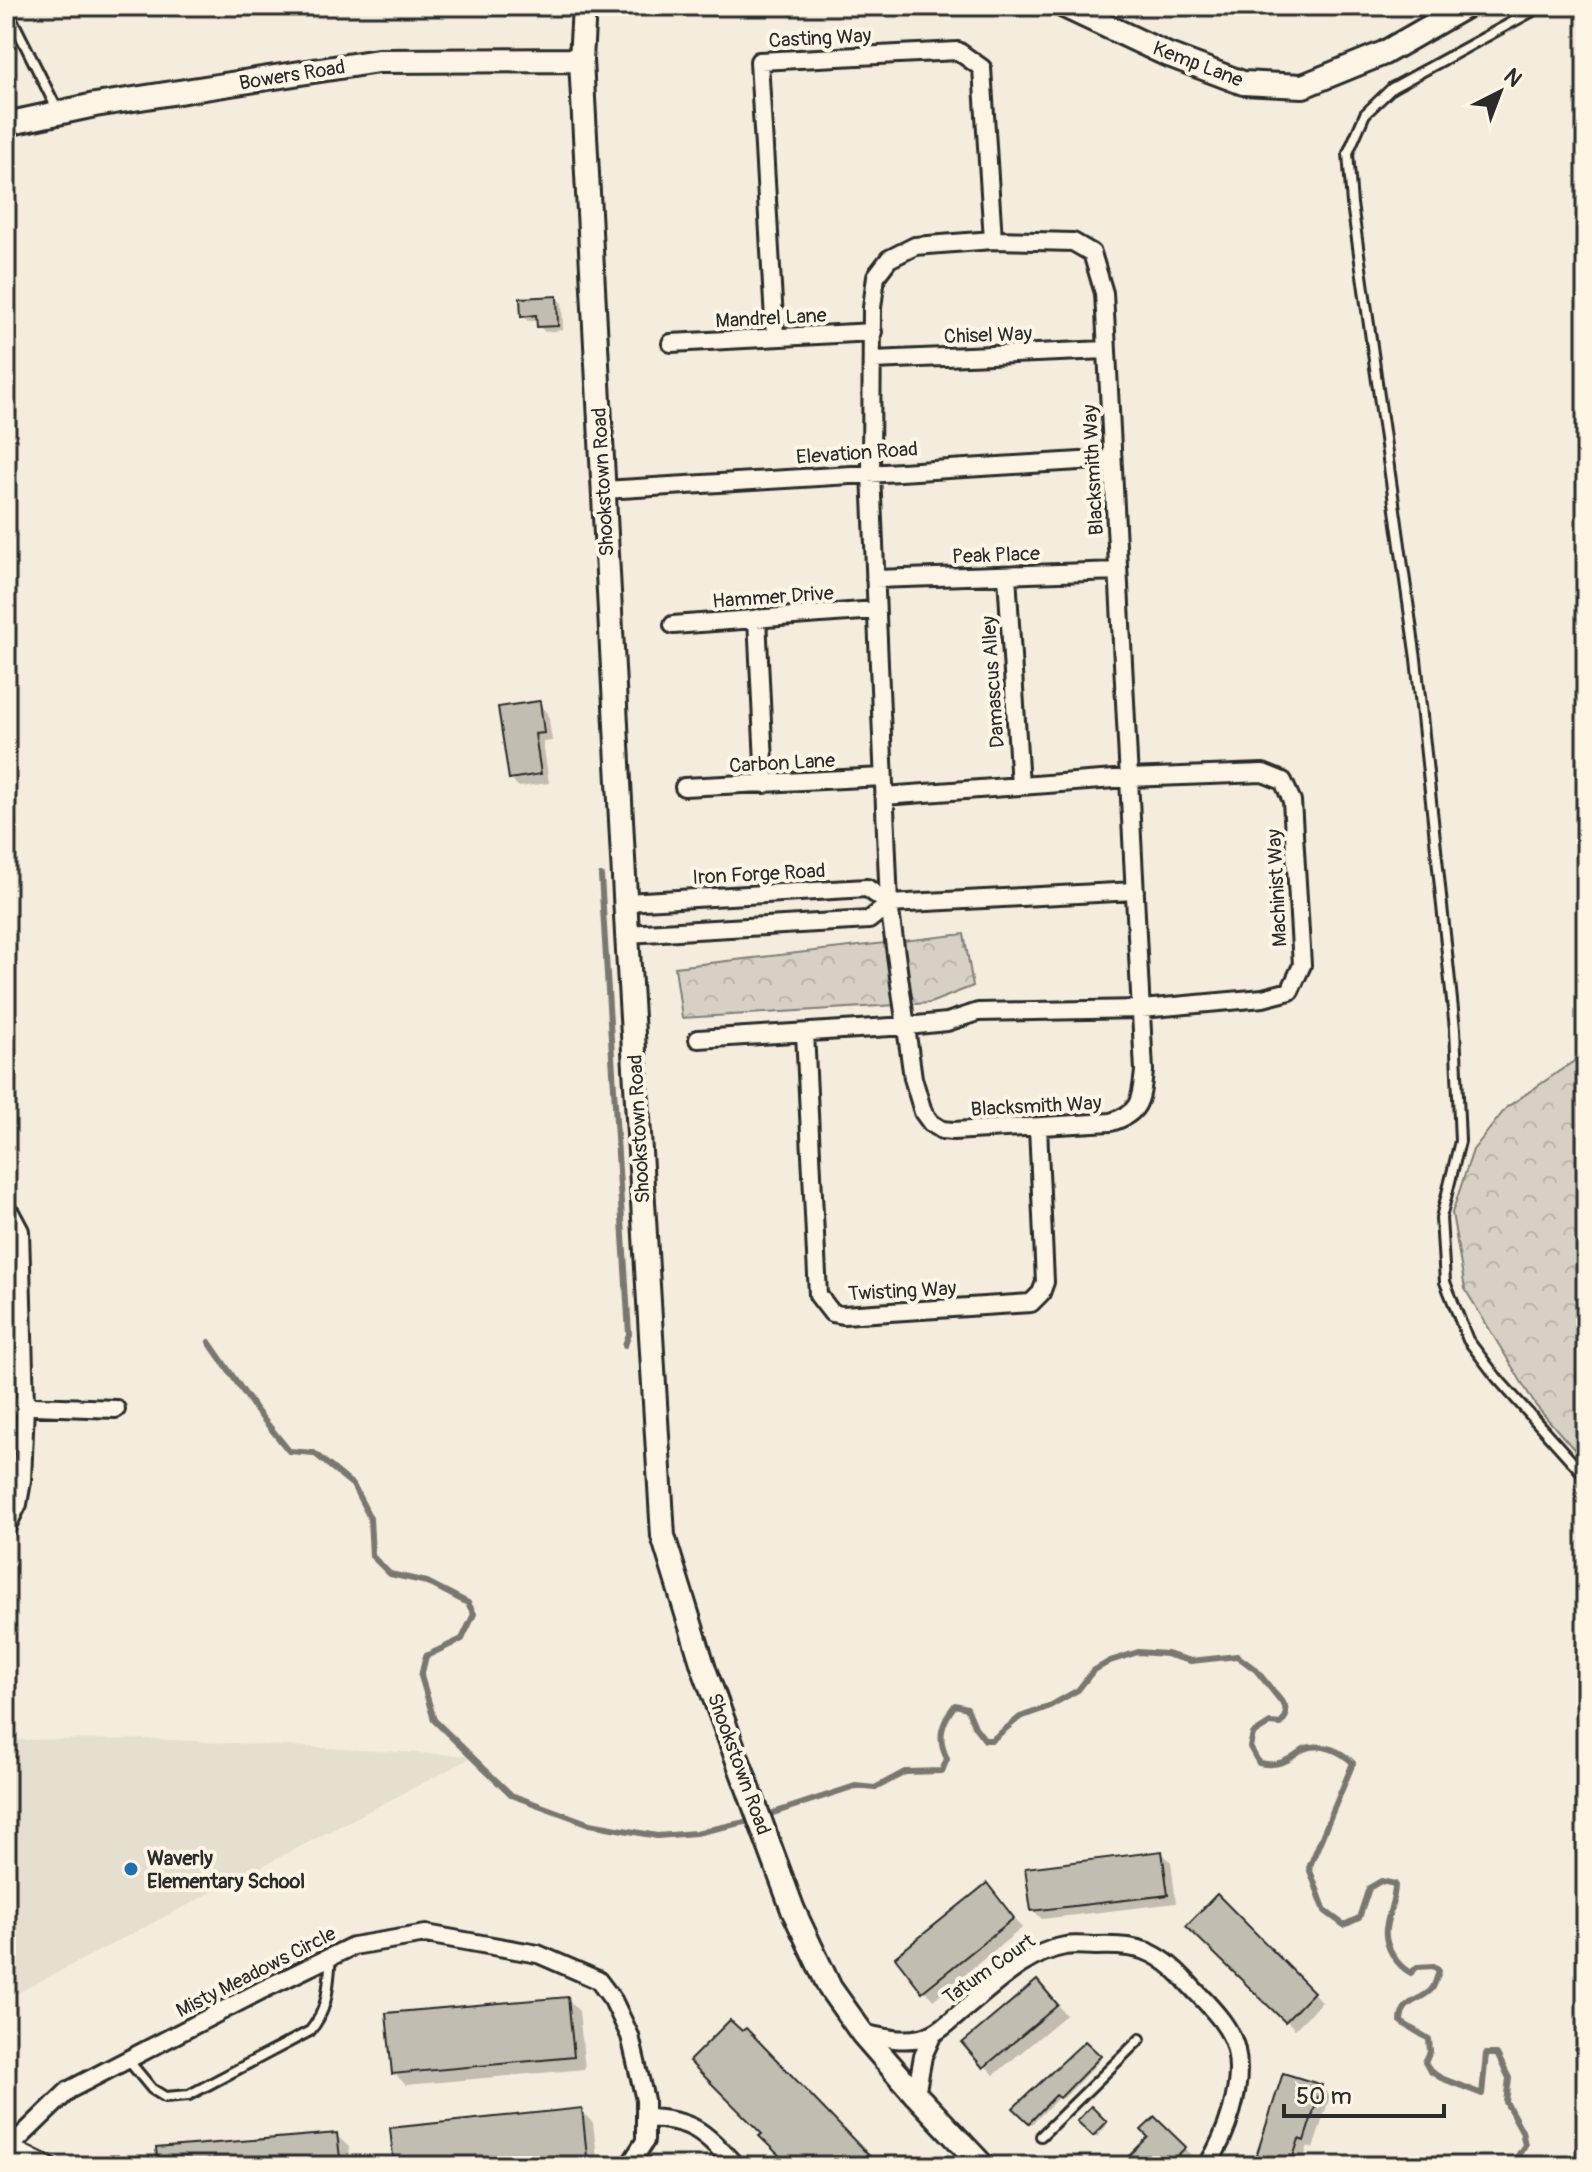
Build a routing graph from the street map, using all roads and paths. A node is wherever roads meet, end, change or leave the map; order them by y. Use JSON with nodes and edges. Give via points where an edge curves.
{"nodes":[{"id":1,"x":584,"y":6,"type":"edge"},
{"id":2,"x":1064,"y":6,"type":"edge"},
{"id":3,"x":1466,"y":6,"type":"edge"},
{"id":4,"x":1542,"y":6,"type":"edge"},
{"id":5,"x":6,"y":7,"type":"edge"},
{"id":6,"x":581,"y":60,"type":"junction"},
{"id":7,"x":58,"y":112,"type":"junction"},
{"id":8,"x":6,"y":124,"type":"edge"},
{"id":9,"x":993,"y":240,"type":"junction"},
{"id":10,"x":873,"y":332,"type":"junction"},
{"id":11,"x":775,"y":337,"type":"junction"},
{"id":12,"x":671,"y":343,"type":"dead end"},
{"id":13,"x":1106,"y":350,"type":"junction"},
{"id":14,"x":873,"y":360,"type":"junction"},
{"id":15,"x":1112,"y":459,"type":"junction"},
{"id":16,"x":871,"y":472,"type":"junction"},
{"id":17,"x":604,"y":490,"type":"junction"},
{"id":18,"x":1118,"y":571,"type":"junction"},
{"id":19,"x":1007,"y":575,"type":"junction"},
{"id":20,"x":875,"y":579,"type":"junction"},
{"id":21,"x":876,"y":610,"type":"junction"},
{"id":22,"x":757,"y":618,"type":"junction"},
{"id":23,"x":673,"y":625,"type":"dead end"},
{"id":24,"x":883,"y":777,"type":"junction"},
{"id":25,"x":1128,"y":778,"type":"junction"},
{"id":26,"x":765,"y":784,"type":"junction"},
{"id":27,"x":1020,"y":786,"type":"junction"},
{"id":28,"x":684,"y":787,"type":"dead end"},
{"id":29,"x":884,"y":796,"type":"junction"},
{"id":30,"x":1135,"y":891,"type":"junction"},
{"id":31,"x":626,"y":902,"type":"junction"},
{"id":32,"x":889,"y":904,"type":"junction"},
{"id":33,"x":627,"y":934,"type":"junction"},
{"id":34,"x":1142,"y":1009,"type":"junction"},
{"id":35,"x":907,"y":1026,"type":"junction"},
{"id":36,"x":805,"y":1033,"type":"junction"},
{"id":37,"x":698,"y":1039,"type":"dead end"},
{"id":38,"x":1038,"y":1127,"type":"junction"},
{"id":39,"x":6,"y":1213,"type":"edge"},
{"id":40,"x":6,"y":1405,"type":"edge"},
{"id":41,"x":25,"y":1405,"type":"junction"},
{"id":42,"x":116,"y":1409,"type":"dead end"},
{"id":43,"x":1586,"y":1477,"type":"edge"},
{"id":44,"x":6,"y":1528,"type":"edge"},
{"id":45,"x":331,"y":1957,"type":"junction"},
{"id":46,"x":862,"y":2033,"type":"junction"},
{"id":47,"x":933,"y":2034,"type":"junction"},
{"id":48,"x":1140,"y":2039,"type":"dead end"},
{"id":49,"x":128,"y":2060,"type":"junction"},
{"id":50,"x":916,"y":2095,"type":"junction"},
{"id":51,"x":645,"y":2118,"type":"junction"},
{"id":52,"x":1041,"y":2136,"type":"dead end"},
{"id":53,"x":8,"y":2149,"type":"edge"},
{"id":54,"x":631,"y":2163,"type":"edge"},
{"id":55,"x":48,"y":2166,"type":"edge"},
{"id":56,"x":650,"y":2166,"type":"edge"},
{"id":57,"x":736,"y":2166,"type":"edge"},
{"id":58,"x":983,"y":2166,"type":"edge"},
{"id":59,"x":1207,"y":2166,"type":"edge"}],
"edges":[{"from":1,"to":6,"type":"street","name":"Shookstown Road"},
{"from":2,"to":3,"type":"street","name":"Kemp Lane","via":[[1243,83],[1303,86],[1384,53]]},
{"from":4,"to":43,"type":"lane","via":[[1392,88],[1365,114],[1348,153],[1416,659],[1455,1029],[1460,1141],[1441,1218],[1445,1282],[1468,1340]]},
{"from":5,"to":7,"type":"lane"},
{"from":6,"to":7,"type":"street","name":"Bowers Road","via":[[378,61]]},
{"from":6,"to":17,"type":"street","name":"Shookstown Road"},
{"from":7,"to":8,"type":"street","name":"Bowers Road"},
{"from":9,"to":10,"type":"street","name":"Blacksmith Way","via":[[915,246],[889,259],[876,276]]},
{"from":9,"to":11,"type":"street","name":"Casting Way","via":[[982,68],[958,51],[759,61]]},
{"from":9,"to":13,"type":"street","name":"Blacksmith Way","via":[[1073,242],[1092,253],[1104,293]]},
{"from":10,"to":11,"type":"street","name":"Mandrel Lane"},
{"from":10,"to":14,"type":"street","name":"Blacksmith Way"},
{"from":11,"to":12,"type":"street","name":"Mandrel Lane"},
{"from":13,"to":14,"type":"street","name":"Chisel Way"},
{"from":13,"to":15,"type":"street","name":"Blacksmith Way"},
{"from":14,"to":16,"type":"street","name":"Blacksmith Way"},
{"from":15,"to":16,"type":"street","name":"Elevation Road"},
{"from":15,"to":18,"type":"street","name":"Blacksmith Way"},
{"from":16,"to":17,"type":"street","name":"Elevation Road"},
{"from":16,"to":20,"type":"street","name":"Blacksmith Way"},
{"from":17,"to":31,"type":"street","name":"Shookstown Road"},
{"from":18,"to":19,"type":"street","name":"Peak Place"},
{"from":18,"to":25,"type":"street","name":"Blacksmith Way"},
{"from":19,"to":20,"type":"street","name":"Peak Place"},
{"from":19,"to":27,"type":"street","name":"Damascus Alley"},
{"from":20,"to":21,"type":"street","name":"Blacksmith Way"},
{"from":21,"to":22,"type":"street","name":"Hammer Drive"},
{"from":21,"to":24,"type":"street","name":"Blacksmith Way"},
{"from":22,"to":23,"type":"street","name":"Hammer Drive"},
{"from":22,"to":26,"type":"street"},
{"from":24,"to":26,"type":"street","name":"Carbon Lane"},
{"from":24,"to":29,"type":"street","name":"Blacksmith Way"},
{"from":25,"to":27,"type":"street","name":"Machinist Way"},
{"from":25,"to":30,"type":"street","name":"Blacksmith Way"},
{"from":25,"to":34,"type":"street","name":"Machinist Way","via":[[1263,773],[1283,781],[1292,801],[1302,965],[1290,991]]},
{"from":26,"to":28,"type":"street","name":"Carbon Lane"},
{"from":27,"to":29,"type":"street","name":"Machinist Way"},
{"from":29,"to":32,"type":"street","name":"Blacksmith Way"},
{"from":30,"to":32,"type":"street","name":"Iron Forge Road"},
{"from":30,"to":34,"type":"street","name":"Blacksmith Way"},
{"from":31,"to":32,"type":"street","name":"Iron Forge Road","via":[[867,888]]},
{"from":31,"to":33,"type":"street","name":"Shookstown Road"},
{"from":32,"to":33,"type":"street","name":"Iron Forge Road","via":[[869,920]]},
{"from":32,"to":35,"type":"street","name":"Blacksmith Way"},
{"from":33,"to":46,"type":"street","name":"Shookstown Road","via":[[663,1536],[704,1669],[793,1910],[830,1988]]},
{"from":34,"to":35,"type":"street","name":"Machinist Way","via":[[978,1012]]},
{"from":34,"to":38,"type":"street","name":"Blacksmith Way","via":[[1144,1071],[1136,1108],[1111,1122]]},
{"from":35,"to":36,"type":"street","name":"Machinist Way"},
{"from":35,"to":38,"type":"street","name":"Blacksmith Way","via":[[913,1078],[931,1123],[953,1131]]},
{"from":36,"to":37,"type":"street","name":"Machinist Way"},
{"from":36,"to":38,"type":"street","name":"Twisting Way","via":[[818,1295],[832,1313],[1031,1303],[1045,1282]]},
{"from":39,"to":41,"type":"street","via":[[20,1231]]},
{"from":40,"to":41,"type":"street"},
{"from":41,"to":42,"type":"street"},
{"from":41,"to":44,"type":"street","via":[[22,1481]]},
{"from":45,"to":49,"type":"street","name":"Misty Meadows Circle"},
{"from":45,"to":49,"type":"lane","via":[[327,2002],[310,2031],[189,2095],[165,2097]]},
{"from":45,"to":51,"type":"street","name":"Misty Meadows Circle","via":[[353,1946],[426,1934],[538,1954],[598,1980],[630,2036]]},
{"from":46,"to":47,"type":"street","via":[[893,2039]]},
{"from":46,"to":50,"type":"street","name":"Shookstown Road"},
{"from":47,"to":50,"type":"street"},
{"from":47,"to":59,"type":"street","name":"Tatum Court","via":[[1049,1950],[1115,1944],[1158,1955],[1218,2016],[1236,2050],[1230,2120]]},
{"from":48,"to":52,"type":"lane"},
{"from":49,"to":53,"type":"street","name":"Misty Meadows Circle","via":[[69,2090]]},
{"from":50,"to":58,"type":"street","name":"Shookstown Road"},
{"from":51,"to":54,"type":"street","name":"Misty Meadows Circle","via":[[645,2141]]},
{"from":51,"to":57,"type":"street","via":[[674,2119],[694,2127]]},
{"from":53,"to":55,"type":"street"},
{"from":54,"to":56,"type":"street","name":"Misty Meadows Circle"}]}
